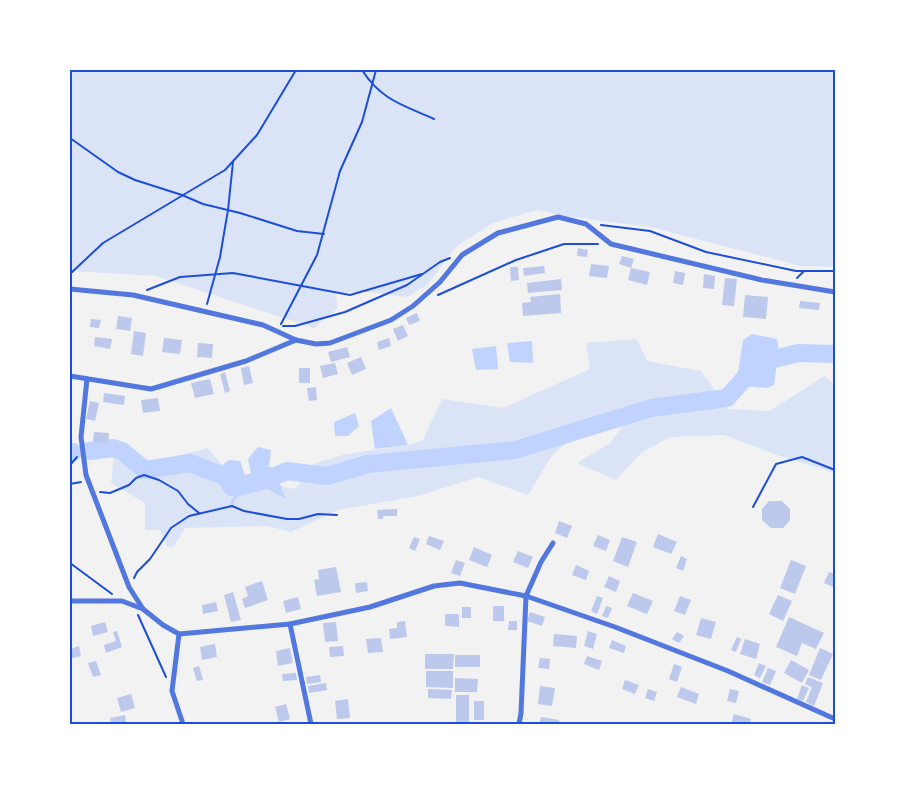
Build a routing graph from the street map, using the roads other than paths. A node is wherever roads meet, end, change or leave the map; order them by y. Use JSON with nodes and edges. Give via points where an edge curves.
{"nodes":[{"id":1,"x":70,"y":289,"type":"edge"},
{"id":2,"x":835,"y":292,"type":"edge"},
{"id":3,"x":296,"y":340,"type":"junction"},
{"id":4,"x":70,"y":376,"type":"edge"},
{"id":5,"x":87,"y":380,"type":"junction"},
{"id":6,"x":554,"y":543,"type":"dead end"},
{"id":7,"x":526,"y":596,"type":"junction"},
{"id":8,"x":70,"y":601,"type":"edge"},
{"id":9,"x":143,"y":609,"type":"junction"},
{"id":10,"x":290,"y":624,"type":"junction"},
{"id":11,"x":179,"y":634,"type":"junction"},
{"id":12,"x":835,"y":719,"type":"edge"},
{"id":13,"x":183,"y":724,"type":"edge"},
{"id":14,"x":311,"y":724,"type":"edge"},
{"id":15,"x":519,"y":724,"type":"edge"}],
"edges":[{"from":1,"to":3,"type":"street","via":[[133,296],[263,325]]},
{"from":2,"to":3,"type":"street","via":[[762,280],[611,244],[586,224],[558,217],[498,233],[462,255],[440,282],[391,320],[330,343]]},
{"from":3,"to":5,"type":"street","via":[[246,362],[152,389]]},
{"from":4,"to":5,"type":"street"},
{"from":5,"to":9,"type":"street","via":[[81,437],[88,480],[129,587]]},
{"from":6,"to":7,"type":"street","via":[[541,562]]},
{"from":7,"to":10,"type":"street","via":[[460,583],[434,586],[370,607]]},
{"from":7,"to":12,"type":"street","via":[[728,671]]},
{"from":7,"to":15,"type":"street"},
{"from":8,"to":9,"type":"street","via":[[122,601]]},
{"from":9,"to":11,"type":"street"},
{"from":10,"to":11,"type":"street"},
{"from":10,"to":14,"type":"street"},
{"from":11,"to":13,"type":"street","via":[[172,691]]}]}
